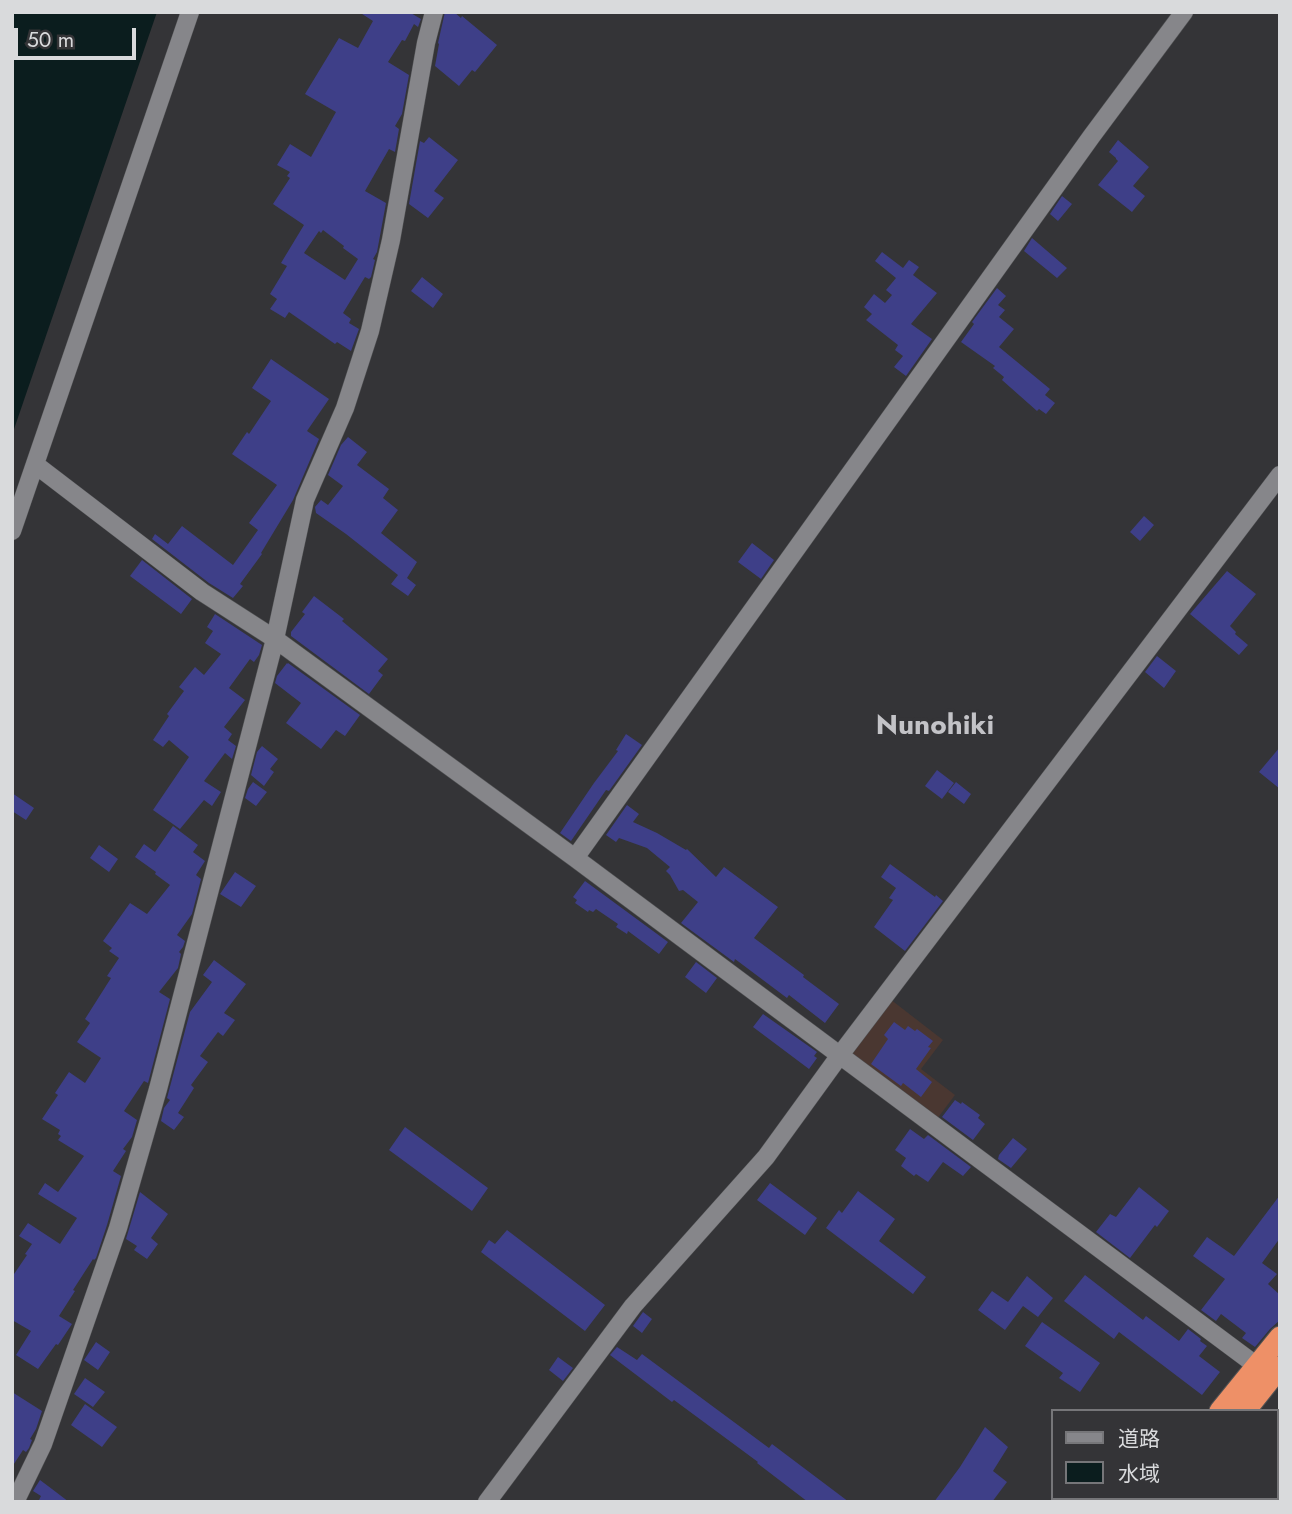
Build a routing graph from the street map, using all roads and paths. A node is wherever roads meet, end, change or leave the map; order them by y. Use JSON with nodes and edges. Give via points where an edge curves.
{"nodes":[{"id":1,"x":190,"y":12,"type":"edge"},
{"id":2,"x":434,"y":12,"type":"edge"},
{"id":3,"x":1184,"y":12,"type":"edge"},
{"id":4,"x":36,"y":465,"type":"junction"},
{"id":5,"x":1280,"y":475,"type":"edge"},
{"id":6,"x":12,"y":531,"type":"edge"},
{"id":7,"x":275,"y":639,"type":"junction"},
{"id":8,"x":575,"y":859,"type":"junction"},
{"id":9,"x":840,"y":1055,"type":"junction"},
{"id":10,"x":1280,"y":1337,"type":"edge"},
{"id":11,"x":1257,"y":1366,"type":"junction"},
{"id":12,"x":1280,"y":1367,"type":"edge"},
{"id":13,"x":1222,"y":1409,"type":"edge"},
{"id":14,"x":1247,"y":1409,"type":"edge"},
{"id":15,"x":15,"y":1502,"type":"edge"},
{"id":16,"x":487,"y":1502,"type":"edge"}],
"edges":[{"from":1,"to":4,"type":"street"},
{"from":2,"to":7,"type":"street","via":[[370,331],[345,408],[305,500]]},
{"from":3,"to":8,"type":"street"},
{"from":4,"to":6,"type":"street"},
{"from":4,"to":7,"type":"street","via":[[202,592]]},
{"from":5,"to":9,"type":"street"},
{"from":7,"to":8,"type":"street"},
{"from":7,"to":15,"type":"street","via":[[118,1228],[43,1444]]},
{"from":8,"to":9,"type":"street"},
{"from":9,"to":11,"type":"street"},
{"from":9,"to":16,"type":"street","via":[[766,1157],[634,1306]]},
{"from":10,"to":11,"type":"highway"},
{"from":11,"to":13,"type":"highway"},
{"from":12,"to":14,"type":"highway"}]}
